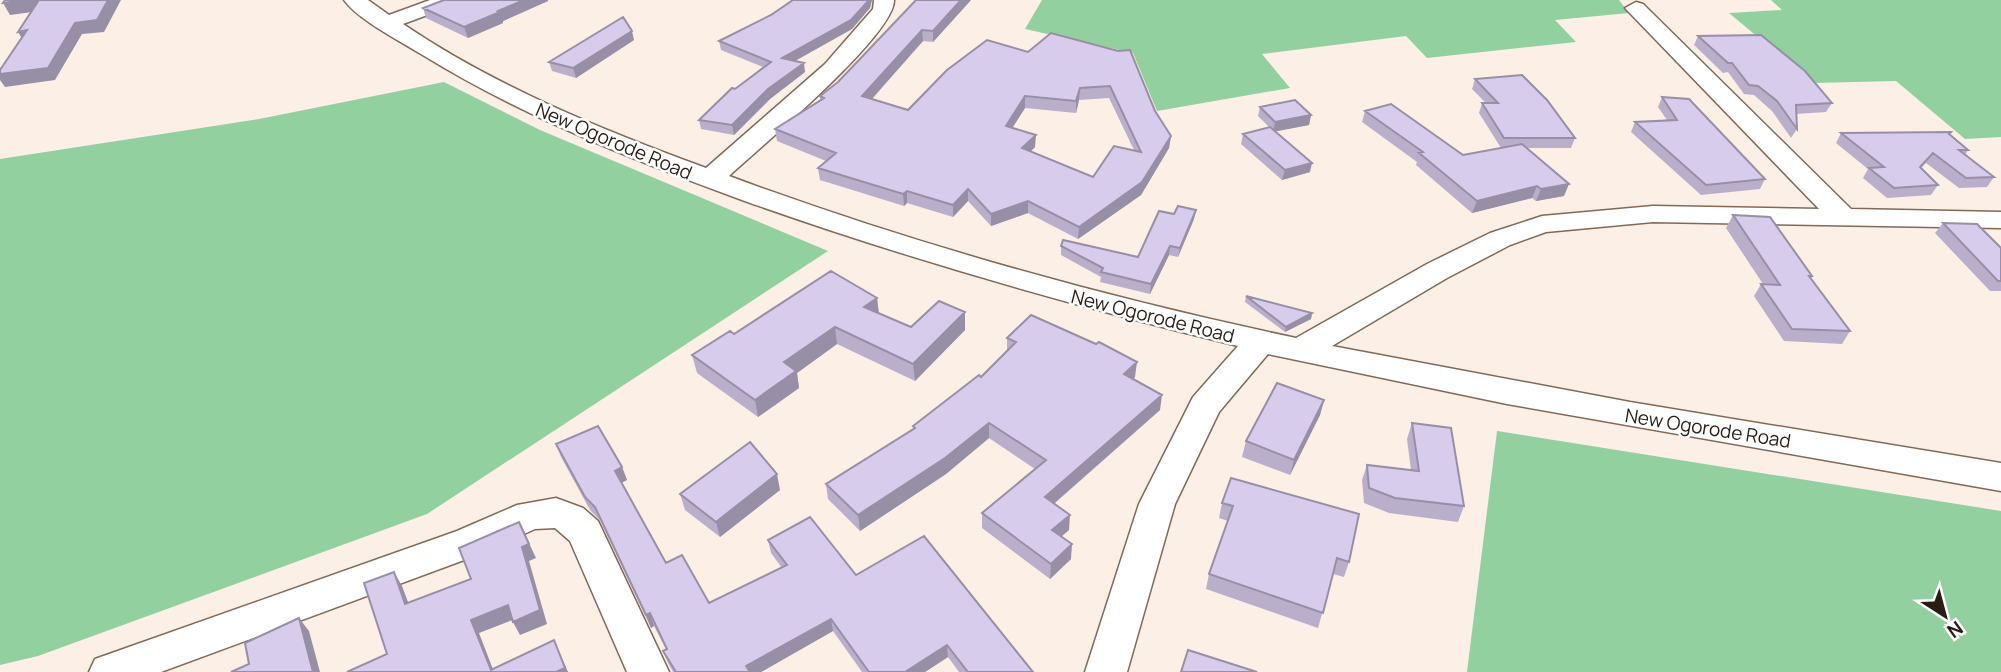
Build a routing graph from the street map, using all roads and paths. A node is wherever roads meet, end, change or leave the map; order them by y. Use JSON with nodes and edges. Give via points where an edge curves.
{"nodes":[{"id":1,"x":354,"y":0,"type":"edge"},
{"id":2,"x":450,"y":0,"type":"edge"},
{"id":3,"x":884,"y":0,"type":"edge"},
{"id":4,"x":1636,"y":8,"type":"dead end"},
{"id":5,"x":386,"y":23,"type":"junction"},
{"id":6,"x":709,"y":180,"type":"junction"},
{"id":7,"x":1844,"y":218,"type":"junction"},
{"id":8,"x":2001,"y":220,"type":"edge"},
{"id":9,"x":1259,"y":343,"type":"junction"},
{"id":10,"x":1298,"y":351,"type":"junction"},
{"id":11,"x":2001,"y":477,"type":"edge"},
{"id":12,"x":110,"y":672,"type":"edge"},
{"id":13,"x":648,"y":672,"type":"edge"},
{"id":14,"x":1106,"y":672,"type":"edge"}],
"edges":[{"from":1,"to":5,"type":"street","name":"New Ogorode Road"},
{"from":2,"to":5,"type":"street"},
{"from":3,"to":6,"type":"street","via":[[884,10],[833,69]]},
{"from":4,"to":7,"type":"street"},
{"from":5,"to":6,"type":"street","name":"New Ogorode Road","via":[[447,62],[545,114]]},
{"from":6,"to":9,"type":"street","name":"New Ogorode Road","via":[[905,248]]},
{"from":7,"to":8,"type":"street"},
{"from":7,"to":10,"type":"street","via":[[1653,214],[1542,224],[1437,271]]},
{"from":9,"to":10,"type":"street","name":"New Ogorode Road"},
{"from":9,"to":14,"type":"street","via":[[1205,406],[1157,505]]},
{"from":10,"to":11,"type":"street","name":"New Ogorode Road","via":[[1524,397]]},
{"from":12,"to":13,"type":"street","via":[[470,542],[530,515],[556,513],[585,532]]}]}
